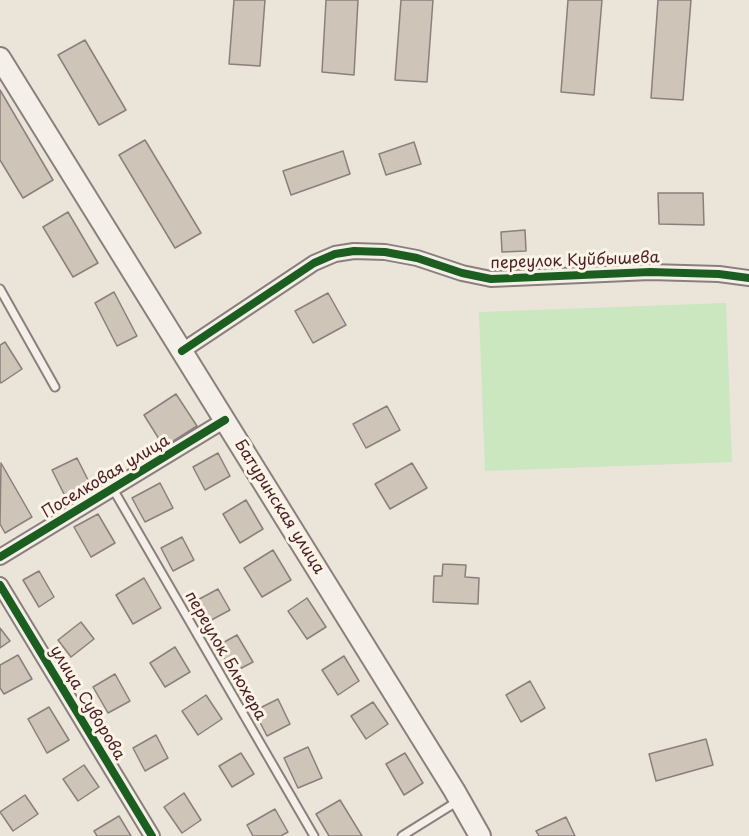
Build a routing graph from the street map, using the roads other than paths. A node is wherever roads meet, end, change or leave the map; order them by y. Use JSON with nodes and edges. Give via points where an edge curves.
{"nodes":[{"id":1,"x":1,"y":61,"type":"edge"},
{"id":2,"x":749,"y":278,"type":"edge"},
{"id":3,"x":0,"y":289,"type":"edge"},
{"id":4,"x":182,"y":351,"type":"junction"},
{"id":5,"x":55,"y":387,"type":"dead end"},
{"id":6,"x":225,"y":420,"type":"junction"},
{"id":7,"x":113,"y":489,"type":"junction"},
{"id":8,"x":0,"y":557,"type":"edge"},
{"id":9,"x":0,"y":585,"type":"edge"},
{"id":10,"x":460,"y":800,"type":"junction"},
{"id":11,"x":152,"y":836,"type":"edge"},
{"id":12,"x":314,"y":836,"type":"edge"},
{"id":13,"x":402,"y":836,"type":"edge"},
{"id":14,"x":480,"y":836,"type":"edge"}],
"edges":[{"from":1,"to":4,"type":"main road","name":"Батуринская улица"},
{"from":2,"to":4,"type":"street","name":"переулок Куйбышева","via":[[650,272],[491,279],[417,258],[354,251],[314,263]]},
{"from":3,"to":5,"type":"lane"},
{"from":4,"to":6,"type":"main road","name":"Батуринская улица"},
{"from":6,"to":7,"type":"street","name":"Поселковая улица"},
{"from":6,"to":10,"type":"main road","name":"Батуринская улица"},
{"from":7,"to":8,"type":"street","name":"Поселковая улица"},
{"from":7,"to":12,"type":"lane","name":"переулок Блюхера"},
{"from":9,"to":11,"type":"street","name":"улица Суворова"},
{"from":10,"to":13,"type":"lane"},
{"from":10,"to":14,"type":"main road","name":"Батуринская улица"}]}
